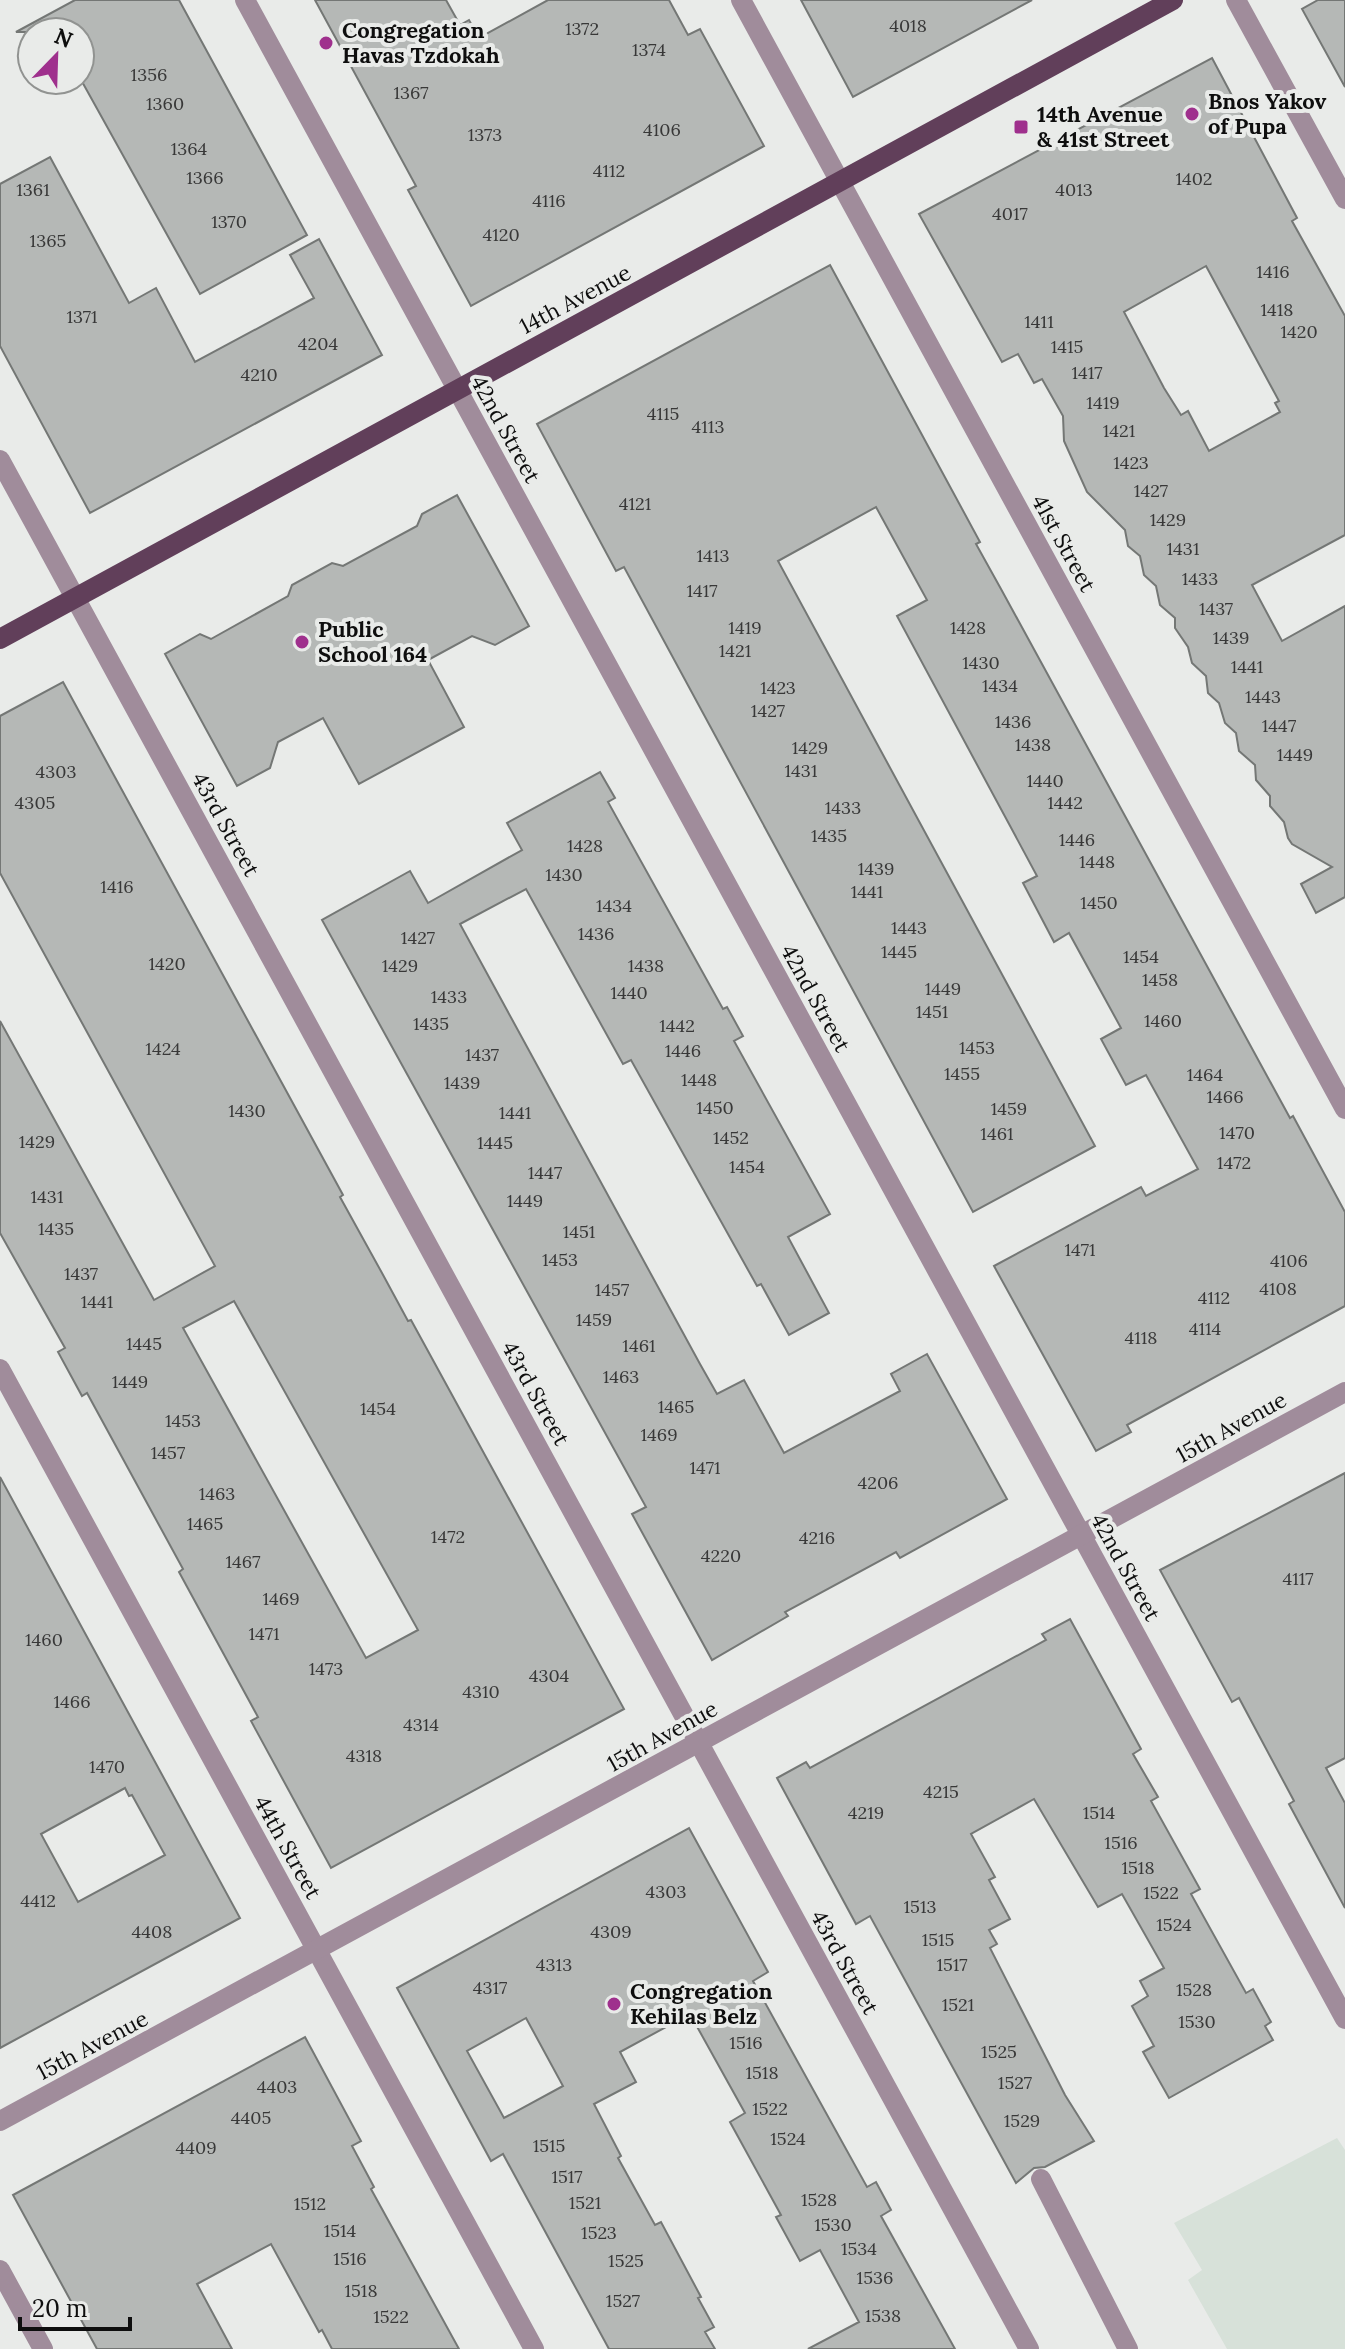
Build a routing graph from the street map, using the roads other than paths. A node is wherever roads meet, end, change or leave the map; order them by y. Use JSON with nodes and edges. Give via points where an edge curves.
{"nodes":[{"id":1,"x":245,"y":0,"type":"edge"},
{"id":2,"x":741,"y":0,"type":"edge"},
{"id":3,"x":1173,"y":0,"type":"edge"},
{"id":4,"x":1236,"y":0,"type":"edge"},
{"id":5,"x":840,"y":182,"type":"junction"},
{"id":6,"x":1345,"y":199,"type":"edge"},
{"id":7,"x":458,"y":390,"type":"junction"},
{"id":8,"x":0,"y":460,"type":"edge"},
{"id":9,"x":76,"y":598,"type":"junction"},
{"id":10,"x":0,"y":639,"type":"edge"},
{"id":11,"x":1345,"y":1109,"type":"edge"},
{"id":12,"x":0,"y":1369,"type":"edge"},
{"id":13,"x":1345,"y":1392,"type":"edge"},
{"id":14,"x":1082,"y":1536,"type":"junction"},
{"id":15,"x":699,"y":1743,"type":"junction"},
{"id":16,"x":317,"y":1950,"type":"junction"},
{"id":17,"x":1345,"y":2019,"type":"edge"},
{"id":18,"x":0,"y":2121,"type":"edge"},
{"id":19,"x":1041,"y":2179,"type":"dead end"},
{"id":20,"x":0,"y":2270,"type":"edge"},
{"id":21,"x":43,"y":2349,"type":"edge"},
{"id":22,"x":534,"y":2349,"type":"edge"},
{"id":23,"x":1029,"y":2349,"type":"edge"},
{"id":24,"x":1128,"y":2349,"type":"edge"}],
"edges":[{"from":1,"to":7,"type":"street","name":"42nd Street"},
{"from":2,"to":5,"type":"street","name":"41st Street"},
{"from":3,"to":5,"type":"main road","name":"14th Avenue"},
{"from":4,"to":6,"type":"street"},
{"from":5,"to":7,"type":"main road","name":"14th Avenue"},
{"from":5,"to":11,"type":"street","name":"41st Street"},
{"from":7,"to":9,"type":"main road","name":"14th Avenue"},
{"from":7,"to":14,"type":"street","name":"42nd Street"},
{"from":8,"to":9,"type":"street","name":"43rd Street"},
{"from":9,"to":10,"type":"main road","name":"14th Avenue"},
{"from":9,"to":15,"type":"street","name":"43rd Street"},
{"from":12,"to":16,"type":"street","name":"44th Street"},
{"from":13,"to":14,"type":"street","name":"15th Avenue"},
{"from":14,"to":15,"type":"street","name":"15th Avenue"},
{"from":14,"to":17,"type":"street","name":"42nd Street"},
{"from":15,"to":16,"type":"street","name":"15th Avenue"},
{"from":15,"to":23,"type":"street","name":"43rd Street"},
{"from":16,"to":18,"type":"street","name":"15th Avenue"},
{"from":16,"to":22,"type":"street","name":"44th Street"},
{"from":19,"to":24,"type":"street"},
{"from":20,"to":21,"type":"street"}]}
